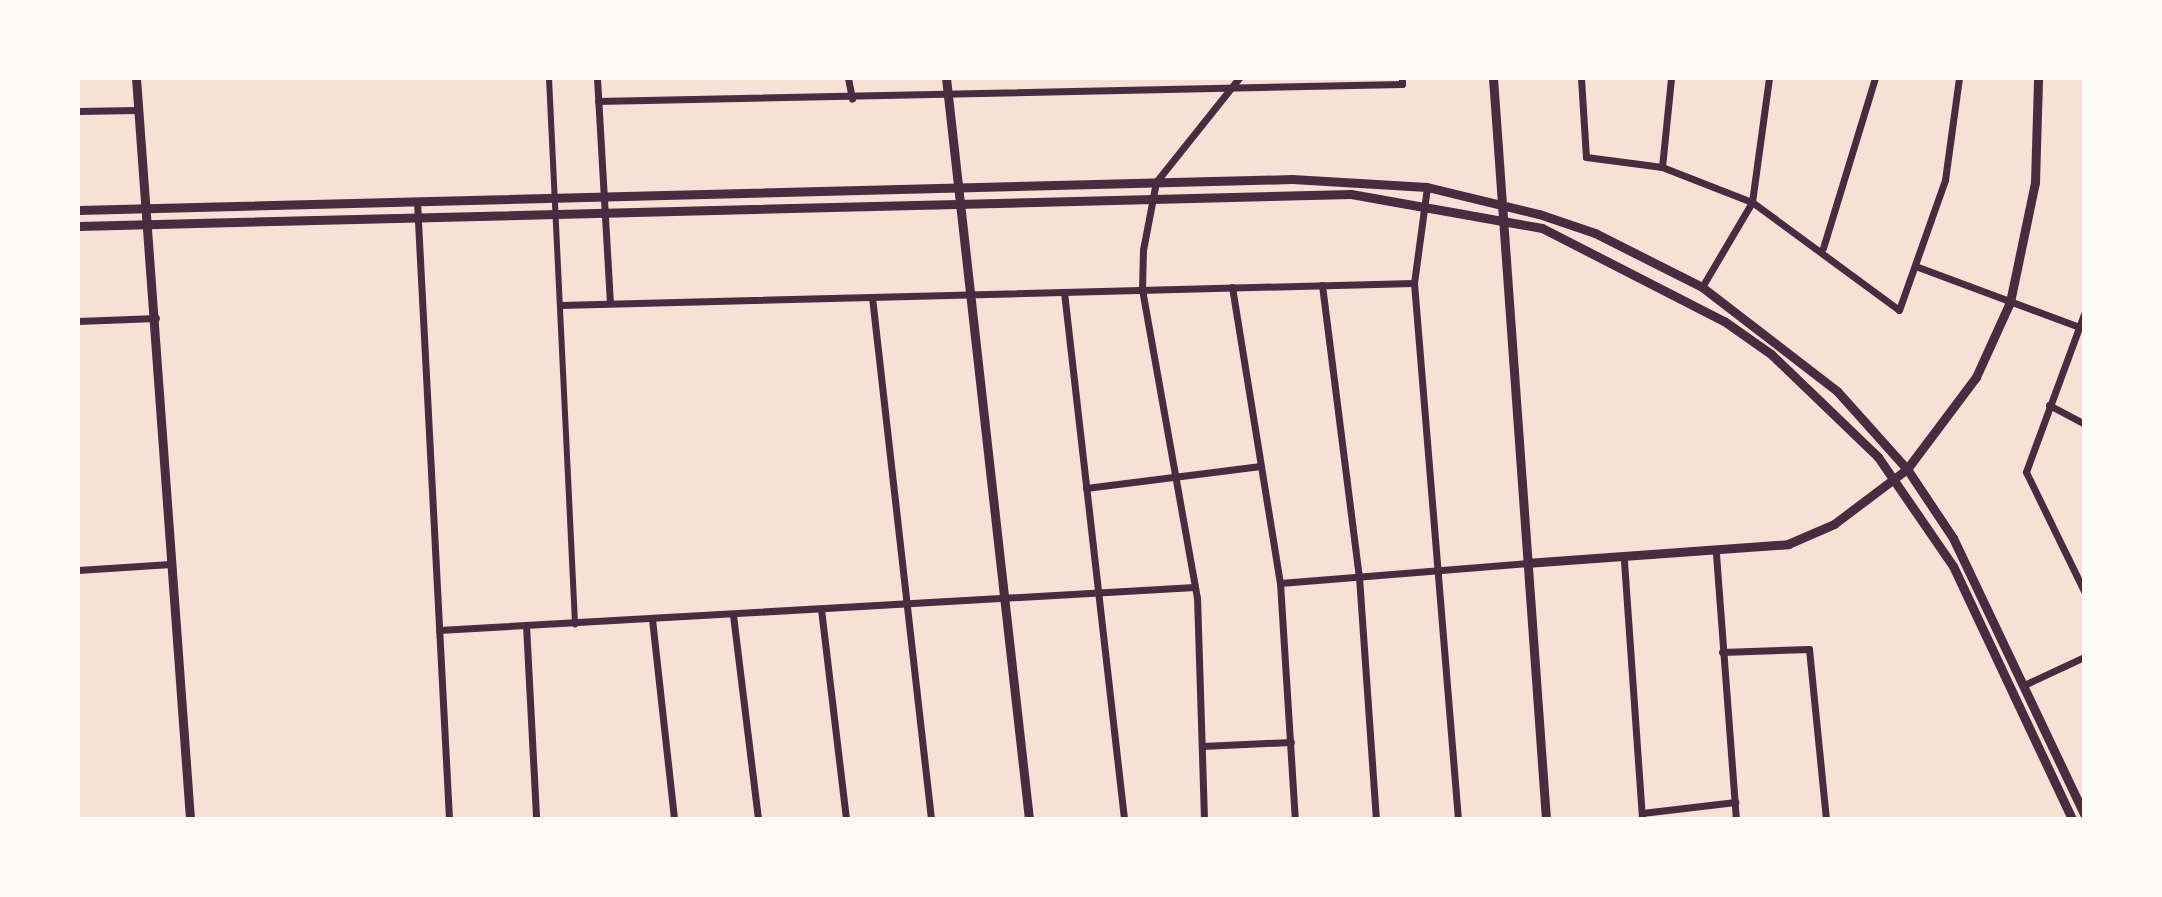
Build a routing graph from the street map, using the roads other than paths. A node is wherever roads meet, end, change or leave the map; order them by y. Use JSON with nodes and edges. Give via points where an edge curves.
{"nodes":[{"id":1,"x":136,"y":78,"type":"edge"},
{"id":2,"x":549,"y":78,"type":"edge"},
{"id":3,"x":597,"y":78,"type":"edge"},
{"id":4,"x":848,"y":78,"type":"edge"},
{"id":5,"x":946,"y":78,"type":"edge"},
{"id":6,"x":1040,"y":78,"type":"edge"},
{"id":7,"x":1402,"y":78,"type":"edge"},
{"id":8,"x":1493,"y":78,"type":"edge"},
{"id":9,"x":1581,"y":78,"type":"edge"},
{"id":10,"x":1671,"y":78,"type":"edge"},
{"id":11,"x":1769,"y":78,"type":"edge"},
{"id":12,"x":1875,"y":78,"type":"edge"},
{"id":13,"x":1959,"y":78,"type":"edge"},
{"id":14,"x":2038,"y":78,"type":"edge"},
{"id":15,"x":1237,"y":82,"type":"edge"},
{"id":16,"x":1318,"y":82,"type":"edge"},
{"id":17,"x":1042,"y":89,"type":"junction"},
{"id":18,"x":947,"y":94,"type":"junction"},
{"id":19,"x":852,"y":99,"type":"junction"},
{"id":20,"x":598,"y":101,"type":"junction"},
{"id":21,"x":137,"y":110,"type":"junction"},
{"id":22,"x":78,"y":111,"type":"edge"},
{"id":23,"x":1662,"y":167,"type":"junction"},
{"id":24,"x":1156,"y":182,"type":"junction"},
{"id":25,"x":1427,"y":187,"type":"junction"},
{"id":26,"x":956,"y":188,"type":"junction"},
{"id":27,"x":603,"y":196,"type":"junction"},
{"id":28,"x":555,"y":197,"type":"junction"},
{"id":29,"x":1154,"y":198,"type":"junction"},
{"id":30,"x":417,"y":202,"type":"junction"},
{"id":31,"x":1425,"y":202,"type":"junction"},
{"id":32,"x":1752,"y":202,"type":"junction"},
{"id":33,"x":958,"y":203,"type":"junction"},
{"id":34,"x":1504,"y":204,"type":"junction"},
{"id":35,"x":146,"y":209,"type":"junction"},
{"id":36,"x":78,"y":210,"type":"edge"},
{"id":37,"x":605,"y":212,"type":"junction"},
{"id":38,"x":556,"y":213,"type":"junction"},
{"id":39,"x":418,"y":217,"type":"junction"},
{"id":40,"x":1505,"y":219,"type":"junction"},
{"id":41,"x":147,"y":224,"type":"junction"},
{"id":42,"x":78,"y":226,"type":"edge"},
{"id":43,"x":1823,"y":248,"type":"junction"},
{"id":44,"x":1918,"y":267,"type":"junction"},
{"id":45,"x":1414,"y":283,"type":"junction"},
{"id":46,"x":1322,"y":285,"type":"junction"},
{"id":47,"x":1232,"y":287,"type":"junction"},
{"id":48,"x":1702,"y":287,"type":"junction"},
{"id":49,"x":1142,"y":290,"type":"junction"},
{"id":50,"x":1064,"y":292,"type":"junction"},
{"id":51,"x":969,"y":295,"type":"junction"},
{"id":52,"x":872,"y":297,"type":"junction"},
{"id":53,"x":2010,"y":302,"type":"junction"},
{"id":54,"x":610,"y":303,"type":"junction"},
{"id":55,"x":560,"y":305,"type":"junction"},
{"id":56,"x":2084,"y":314,"type":"edge"},
{"id":57,"x":156,"y":318,"type":"junction"},
{"id":58,"x":78,"y":321,"type":"edge"},
{"id":59,"x":2082,"y":328,"type":"edge"},
{"id":60,"x":2049,"y":405,"type":"junction"},
{"id":61,"x":2084,"y":424,"type":"edge"},
{"id":62,"x":1261,"y":466,"type":"junction"},
{"id":63,"x":1907,"y":469,"type":"junction"},
{"id":64,"x":1178,"y":480,"type":"junction"},
{"id":65,"x":1894,"y":480,"type":"junction"},
{"id":66,"x":1086,"y":488,"type":"junction"},
{"id":67,"x":1716,"y":554,"type":"junction"},
{"id":68,"x":1624,"y":561,"type":"junction"},
{"id":69,"x":1526,"y":563,"type":"junction"},
{"id":70,"x":171,"y":564,"type":"junction"},
{"id":71,"x":78,"y":570,"type":"edge"},
{"id":72,"x":1442,"y":574,"type":"junction"},
{"id":73,"x":2080,"y":574,"type":"edge"},
{"id":74,"x":1359,"y":577,"type":"junction"},
{"id":75,"x":1280,"y":583,"type":"junction"},
{"id":76,"x":1195,"y":587,"type":"junction"},
{"id":77,"x":2084,"y":591,"type":"edge"},
{"id":78,"x":1098,"y":594,"type":"junction"},
{"id":79,"x":1004,"y":600,"type":"junction"},
{"id":80,"x":907,"y":606,"type":"junction"},
{"id":81,"x":821,"y":609,"type":"junction"},
{"id":82,"x":733,"y":615,"type":"junction"},
{"id":83,"x":652,"y":619,"type":"junction"},
{"id":84,"x":575,"y":624,"type":"junction"},
{"id":85,"x":526,"y":625,"type":"junction"},
{"id":86,"x":439,"y":630,"type":"junction"},
{"id":87,"x":1722,"y":652,"type":"junction"},
{"id":88,"x":2084,"y":657,"type":"edge"},
{"id":89,"x":2024,"y":685,"type":"junction"},
{"id":90,"x":1291,"y":742,"type":"junction"},
{"id":91,"x":1202,"y":746,"type":"junction"},
{"id":92,"x":1735,"y":802,"type":"junction"},
{"id":93,"x":2084,"y":814,"type":"edge"},
{"id":94,"x":1642,"y":816,"type":"edge"},
{"id":95,"x":190,"y":819,"type":"edge"},
{"id":96,"x":449,"y":819,"type":"edge"},
{"id":97,"x":536,"y":819,"type":"edge"},
{"id":98,"x":674,"y":819,"type":"edge"},
{"id":99,"x":758,"y":819,"type":"edge"},
{"id":100,"x":846,"y":819,"type":"edge"},
{"id":101,"x":931,"y":819,"type":"edge"},
{"id":102,"x":1029,"y":819,"type":"edge"},
{"id":103,"x":1124,"y":819,"type":"edge"},
{"id":104,"x":1204,"y":819,"type":"edge"},
{"id":105,"x":1295,"y":819,"type":"edge"},
{"id":106,"x":1376,"y":819,"type":"edge"},
{"id":107,"x":1458,"y":819,"type":"edge"},
{"id":108,"x":1546,"y":819,"type":"edge"},
{"id":109,"x":1736,"y":819,"type":"edge"},
{"id":110,"x":1826,"y":819,"type":"edge"},
{"id":111,"x":2072,"y":819,"type":"edge"}],
"edges":[{"from":1,"to":21,"type":"street"},
{"from":2,"to":28,"type":"street"},
{"from":3,"to":20,"type":"street"},
{"from":4,"to":19,"type":"street"},
{"from":5,"to":18,"type":"street"},
{"from":6,"to":17,"type":"street"},
{"from":7,"to":16,"type":"street","via":[[1402,84]]},
{"from":8,"to":34,"type":"street"},
{"from":9,"to":23,"type":"street","via":[[1586,157]]},
{"from":10,"to":23,"type":"street"},
{"from":11,"to":32,"type":"street"},
{"from":12,"to":43,"type":"street"},
{"from":13,"to":44,"type":"street","via":[[1945,180]]},
{"from":14,"to":53,"type":"street","via":[[2035,182]]},
{"from":15,"to":16,"type":"street"},
{"from":15,"to":17,"type":"street"},
{"from":15,"to":24,"type":"street"},
{"from":17,"to":18,"type":"street"},
{"from":18,"to":19,"type":"street"},
{"from":18,"to":26,"type":"street"},
{"from":19,"to":20,"type":"street"},
{"from":20,"to":27,"type":"street"},
{"from":21,"to":22,"type":"street"},
{"from":21,"to":35,"type":"street"},
{"from":23,"to":32,"type":"street"},
{"from":24,"to":25,"type":"street","via":[[1350,180]]},
{"from":24,"to":26,"type":"street"},
{"from":24,"to":29,"type":"street"},
{"from":25,"to":31,"type":"street"},
{"from":25,"to":34,"type":"street"},
{"from":26,"to":27,"type":"street"},
{"from":26,"to":33,"type":"street"},
{"from":27,"to":28,"type":"street"},
{"from":27,"to":37,"type":"street"},
{"from":28,"to":30,"type":"street"},
{"from":28,"to":38,"type":"street"},
{"from":29,"to":31,"type":"street","via":[[1351,194]]},
{"from":29,"to":33,"type":"street"},
{"from":29,"to":49,"type":"street"},
{"from":30,"to":35,"type":"street"},
{"from":30,"to":39,"type":"street"},
{"from":31,"to":40,"type":"street"},
{"from":31,"to":45,"type":"street"},
{"from":32,"to":43,"type":"street"},
{"from":32,"to":48,"type":"street"},
{"from":33,"to":37,"type":"street"},
{"from":33,"to":51,"type":"street"},
{"from":34,"to":40,"type":"street"},
{"from":34,"to":48,"type":"street","via":[[1595,233]]},
{"from":35,"to":36,"type":"street"},
{"from":35,"to":41,"type":"street"},
{"from":37,"to":38,"type":"street"},
{"from":37,"to":54,"type":"street"},
{"from":38,"to":39,"type":"street"},
{"from":38,"to":55,"type":"street"},
{"from":39,"to":41,"type":"street"},
{"from":39,"to":86,"type":"street"},
{"from":40,"to":65,"type":"street","via":[[1646,275],[1724,321],[1771,354]]},
{"from":40,"to":69,"type":"street"},
{"from":41,"to":42,"type":"street"},
{"from":41,"to":57,"type":"street"},
{"from":43,"to":44,"type":"street","via":[[1899,310]]},
{"from":44,"to":53,"type":"street"},
{"from":45,"to":46,"type":"street"},
{"from":45,"to":72,"type":"street"},
{"from":46,"to":47,"type":"street"},
{"from":46,"to":74,"type":"street"},
{"from":47,"to":49,"type":"street"},
{"from":47,"to":62,"type":"street"},
{"from":48,"to":63,"type":"street","via":[[1807,364]]},
{"from":49,"to":50,"type":"street"},
{"from":49,"to":64,"type":"street"},
{"from":50,"to":51,"type":"street"},
{"from":50,"to":66,"type":"street"},
{"from":51,"to":52,"type":"street"},
{"from":51,"to":79,"type":"street"},
{"from":52,"to":54,"type":"street"},
{"from":52,"to":80,"type":"street"},
{"from":53,"to":59,"type":"street"},
{"from":53,"to":63,"type":"street","via":[[1976,377]]},
{"from":54,"to":55,"type":"street"},
{"from":55,"to":84,"type":"street"},
{"from":56,"to":59,"type":"street"},
{"from":57,"to":58,"type":"street"},
{"from":57,"to":70,"type":"street"},
{"from":59,"to":60,"type":"street"},
{"from":60,"to":61,"type":"street"},
{"from":60,"to":73,"type":"street","via":[[2027,480]]},
{"from":62,"to":64,"type":"street"},
{"from":62,"to":75,"type":"street"},
{"from":63,"to":65,"type":"street"},
{"from":63,"to":89,"type":"street","via":[[1980,587]]},
{"from":64,"to":66,"type":"street"},
{"from":64,"to":76,"type":"street"},
{"from":65,"to":67,"type":"street","via":[[1809,536]]},
{"from":65,"to":111,"type":"street","via":[[1953,566]]},
{"from":66,"to":78,"type":"street"},
{"from":67,"to":68,"type":"street"},
{"from":67,"to":87,"type":"street"},
{"from":68,"to":69,"type":"street"},
{"from":68,"to":94,"type":"street"},
{"from":69,"to":72,"type":"street"},
{"from":69,"to":108,"type":"street"},
{"from":70,"to":71,"type":"street"},
{"from":70,"to":95,"type":"street"},
{"from":72,"to":74,"type":"street"},
{"from":72,"to":107,"type":"street"},
{"from":73,"to":77,"type":"street"},
{"from":74,"to":75,"type":"street"},
{"from":74,"to":106,"type":"street"},
{"from":75,"to":90,"type":"street"},
{"from":76,"to":78,"type":"street"},
{"from":76,"to":91,"type":"street"},
{"from":78,"to":79,"type":"street"},
{"from":78,"to":103,"type":"street"},
{"from":79,"to":80,"type":"street"},
{"from":79,"to":102,"type":"street"},
{"from":80,"to":81,"type":"street"},
{"from":80,"to":101,"type":"street"},
{"from":81,"to":82,"type":"street"},
{"from":81,"to":100,"type":"street"},
{"from":82,"to":83,"type":"street"},
{"from":82,"to":99,"type":"street"},
{"from":83,"to":84,"type":"street"},
{"from":83,"to":98,"type":"street"},
{"from":84,"to":85,"type":"street"},
{"from":85,"to":86,"type":"street"},
{"from":85,"to":97,"type":"street"},
{"from":86,"to":96,"type":"street"},
{"from":87,"to":92,"type":"street"},
{"from":87,"to":110,"type":"street","via":[[1809,649]]},
{"from":88,"to":89,"type":"street"},
{"from":89,"to":93,"type":"street"},
{"from":90,"to":91,"type":"street"},
{"from":90,"to":105,"type":"street"},
{"from":91,"to":104,"type":"street"},
{"from":92,"to":94,"type":"street"},
{"from":92,"to":109,"type":"street"}]}
